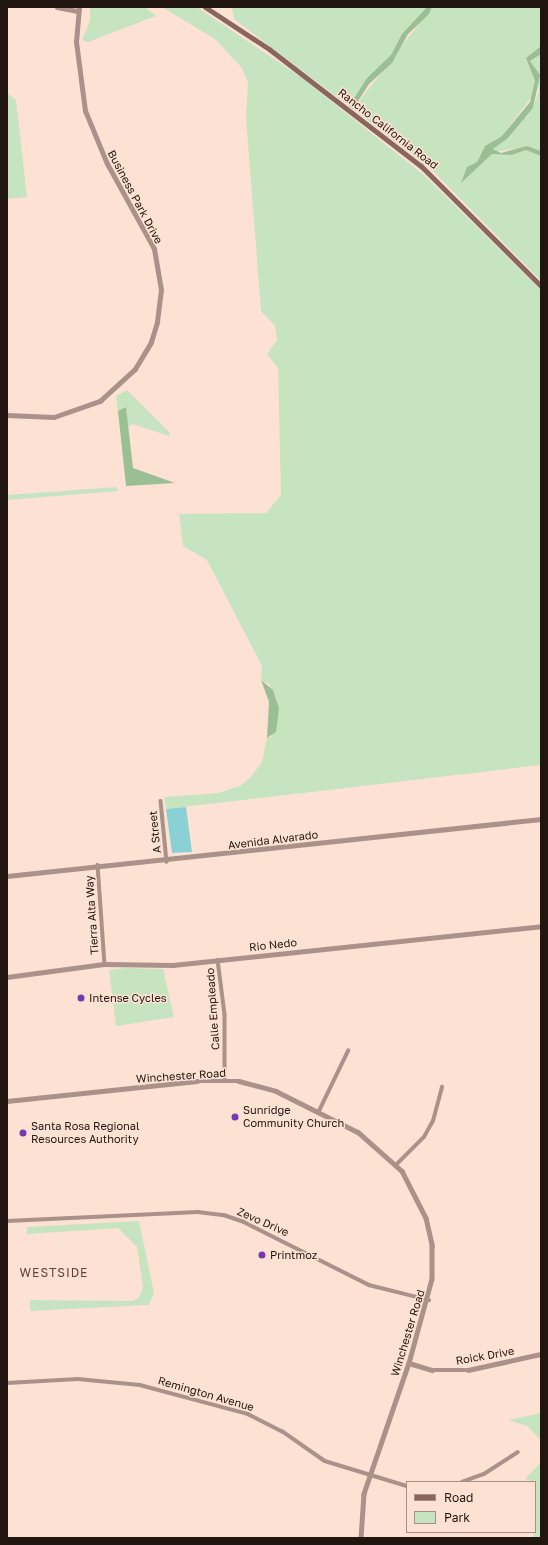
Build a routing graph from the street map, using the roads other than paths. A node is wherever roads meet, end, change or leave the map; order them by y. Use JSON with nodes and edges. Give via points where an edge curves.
{"nodes":[{"id":1,"x":57,"y":7,"type":"edge"},
{"id":2,"x":205,"y":7,"type":"edge"},
{"id":3,"x":79,"y":9,"type":"edge"},
{"id":4,"x":541,"y":286,"type":"edge"},
{"id":5,"x":7,"y":415,"type":"edge"},
{"id":6,"x":161,"y":801,"type":"dead end"},
{"id":7,"x":541,"y":819,"type":"edge"},
{"id":8,"x":167,"y":862,"type":"junction"},
{"id":9,"x":98,"y":865,"type":"junction"},
{"id":10,"x":7,"y":876,"type":"edge"},
{"id":11,"x":541,"y":926,"type":"edge"},
{"id":12,"x":218,"y":960,"type":"junction"},
{"id":13,"x":105,"y":964,"type":"junction"},
{"id":14,"x":7,"y":977,"type":"edge"},
{"id":15,"x":348,"y":1052,"type":"dead end"},
{"id":16,"x":225,"y":1080,"type":"junction"},
{"id":17,"x":442,"y":1086,"type":"dead end"},
{"id":18,"x":7,"y":1101,"type":"edge"},
{"id":19,"x":318,"y":1111,"type":"junction"},
{"id":20,"x":397,"y":1164,"type":"junction"},
{"id":21,"x":7,"y":1221,"type":"edge"},
{"id":22,"x":429,"y":1300,"type":"junction"},
{"id":23,"x":541,"y":1354,"type":"edge"},
{"id":24,"x":409,"y":1363,"type":"junction"},
{"id":25,"x":7,"y":1383,"type":"edge"},
{"id":26,"x":518,"y":1452,"type":"dead end"},
{"id":27,"x":369,"y":1477,"type":"junction"},
{"id":28,"x":465,"y":1481,"type":"edge"},
{"id":29,"x":406,"y":1486,"type":"edge"},
{"id":30,"x":361,"y":1538,"type":"edge"}],
"edges":[{"from":1,"to":3,"type":"street"},
{"from":2,"to":4,"type":"main road","name":"Rancho California Road","via":[[269,49],[421,166]]},
{"from":3,"to":5,"type":"street","name":"Business Park Drive","via":[[76,42],[86,111],[107,164],[154,249],[161,290],[157,322],[151,342],[135,369],[100,401],[54,417]]},
{"from":6,"to":8,"type":"street","name":"A Street"},
{"from":7,"to":8,"type":"street","name":"Avenida Alvarado"},
{"from":8,"to":9,"type":"street","name":"Avenida Alvarado"},
{"from":9,"to":10,"type":"street","name":"Avenida Alvarado"},
{"from":9,"to":13,"type":"street","name":"Tierra Alta Way"},
{"from":11,"to":12,"type":"street","name":"Rio Nedo"},
{"from":12,"to":13,"type":"street","name":"Rio Nedo","via":[[173,965]]},
{"from":12,"to":16,"type":"street","name":"Calle Empleado","via":[[225,1015]]},
{"from":13,"to":14,"type":"street","name":"Rio Nedo"},
{"from":15,"to":19,"type":"street"},
{"from":16,"to":18,"type":"street","name":"Winchester Road"},
{"from":16,"to":19,"type":"street","name":"Winchester Road","via":[[276,1091]]},
{"from":17,"to":20,"type":"street","via":[[433,1122],[424,1137]]},
{"from":19,"to":20,"type":"street","name":"Winchester Road","via":[[364,1135]]},
{"from":20,"to":22,"type":"street","name":"Winchester Road","via":[[418,1197],[429,1230],[433,1269]]},
{"from":21,"to":22,"type":"street","name":"Zevo Drive","via":[[218,1214],[244,1222],[369,1285]]},
{"from":22,"to":24,"type":"street","name":"Winchester Road"},
{"from":23,"to":24,"type":"street","name":"Roick Drive","via":[[456,1370],[432,1370]]},
{"from":24,"to":27,"type":"street","name":"Winchester Road"},
{"from":25,"to":27,"type":"street","name":"Remington Avenue","via":[[73,1379],[140,1385],[259,1418],[319,1458]]},
{"from":26,"to":28,"type":"street","via":[[484,1474]]},
{"from":27,"to":29,"type":"street","name":"Remington Avenue"},
{"from":27,"to":30,"type":"street","name":"Winchester Road","via":[[360,1511]]}]}
